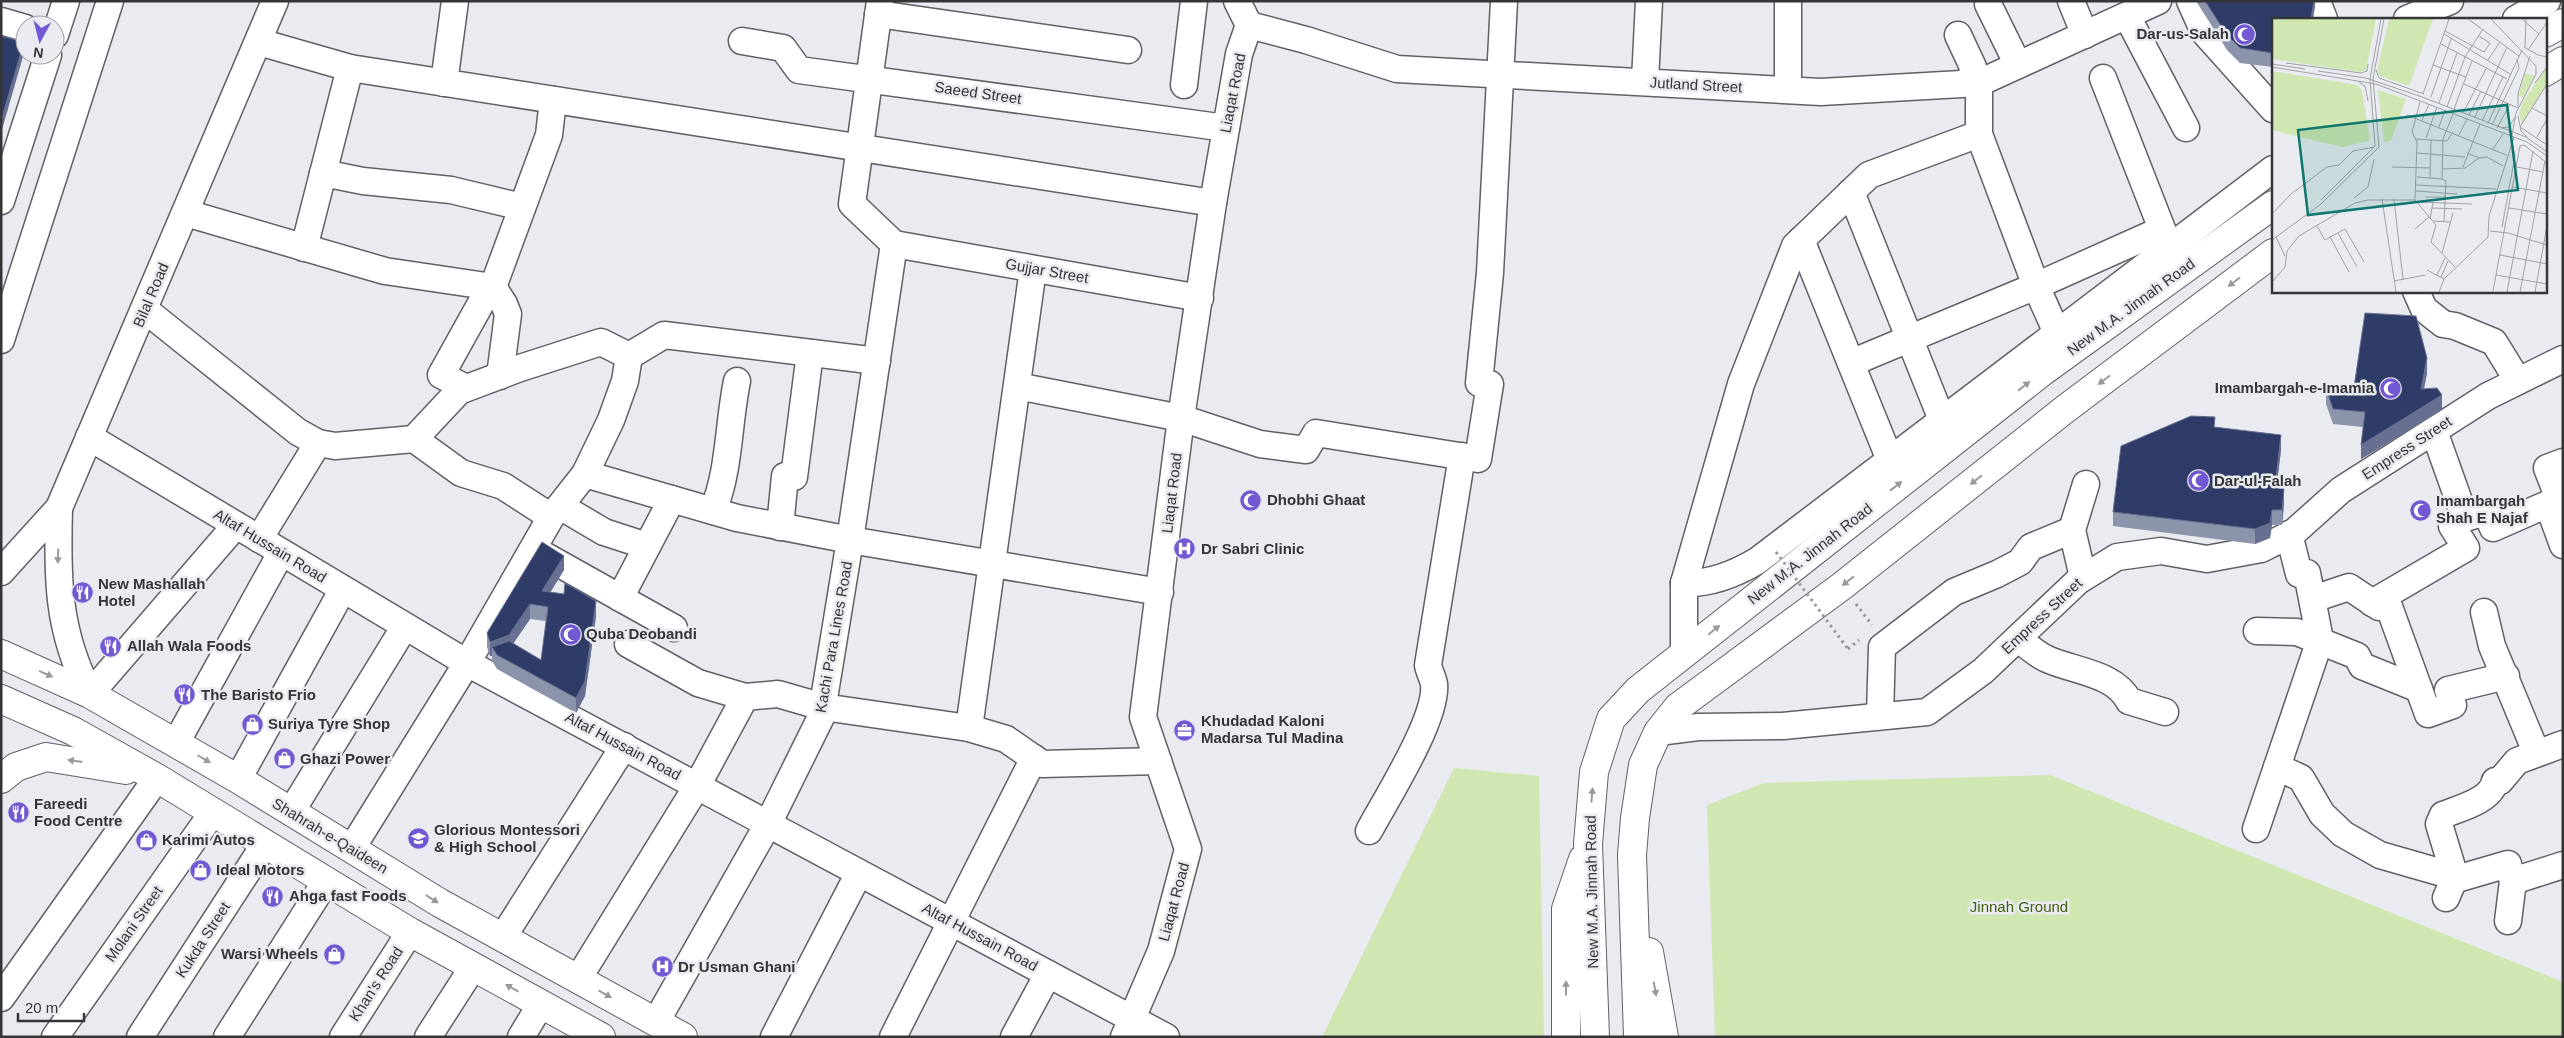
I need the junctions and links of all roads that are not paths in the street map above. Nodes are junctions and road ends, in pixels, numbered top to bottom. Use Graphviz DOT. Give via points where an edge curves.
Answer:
graph roads {
  1 [pos="66,1"];
  2 [pos="110,1"];
  3 [pos="275,1"];
  4 [pos="1194,1"];
  5 [pos="1237,1"];
  6 [pos="1504,1"];
  7 [pos="1649,1"];
  8 [pos="1788,1"];
  9 [pos="2071,1"];
  10 [pos="2190,1"];
  11 [pos="2317,1"];
  12 [pos="2399,1"];
  13 [pos="2450,1"];
  14 [pos="2547,1"];
  15 [pos="452,2"];
  16 [pos="2154,2"];
  17 [pos="1988,4"];
  18 [pos="879,8"];
  19 [pos="61,15"];
  20 [pos="2127,16"];
  21 [pos="2324,18"];
  22 [pos="2407,18"];
  23 [pos="2409,18"];
  24 [pos="2518,18"];
  25 [pos="1,21"];
  26 [pos="2563,23"];
  27 [pos="15,25"];
  28 [pos="1249,25"];
  29 [pos="2546,32"];
  30 [pos="2085,34"];
  31 [pos="1958,35"];
  32 [pos="742,41"];
  33 [pos="259,42"];
  34 [pos="1128,50"];
  35 [pos="2563,61"];
  36 [pos="45,65"];
  37 [pos="2018,65"];
  38 [pos="350,68"];
  39 [pos="2546,71"];
  40 [pos="1502,74"];
  41 [pos="870,78"];
  42 [pos="2103,78"];
  43 [pos="1645,81"];
  44 [pos="444,83"];
  45 [pos="1975,83"];
  46 [pos="1184,85"];
  47 [pos="1788,90"];
  48 [pos="553,100"];
  49 [pos="2272,108"];
  50 [pos="1226,128"];
  51 [pos="2186,128"];
  52 [pos="1979,134"];
  53 [pos="860,148"];
  54 [pos="2272,170"];
  55 [pos="323,173"];
  56 [pos="1851,192"];
  57 [pos="1,200"];
  58 [pos="1213,203"];
  59 [pos="2272,206"];
  60 [pos="522,207"];
  61 [pos="186,213"];
  62 [pos="2165,239"];
  63 [pos="1801,240"];
  64 [pos="894,244"];
  65 [pos="304,248"];
  66 [pos="2272,254"];
  67 [pos="1033,269"];
  68 [pos="2036,286"];
  69 [pos="491,287"];
  70 [pos="2416,292"];
  71 [pos="1200,298"];
  72 [pos="144,309"];
  73 [pos="2057,333"];
  74 [pos="1909,339"];
  75 [pos="1,340"];
  76 [pos="810,353"];
  77 [pos="629,356"];
  78 [pos="2563,359"];
  79 [pos="877,361"];
  80 [pos="1851,363"];
  81 [pos="500,376"];
  82 [pos="737,381"];
  83 [pos="2518,381"];
  84 [pos="1017,386"];
  85 [pos="466,388"];
  86 [pos="1181,418"];
  87 [pos="1942,420"];
  88 [pos="2434,431"];
  89 [pos="89,438"];
  90 [pos="414,439"];
  91 [pos="318,443"];
  92 [pos="1470,457"];
  93 [pos="1890,460"];
  94 [pos="2563,462"];
  95 [pos="585,474"];
  96 [pos="2086,484"];
  97 [pos="672,499"];
  98 [pos="2548,504"];
  99 [pos="59,508"];
  100 [pos="555,511"];
  101 [pos="713,511"];
  102 [pos="2466,518"];
  103 [pos="236,526"];
  104 [pos="780,527"];
  105 [pos="2072,530"];
  106 [pos="2290,534"];
  107 [pos="259,539"];
  108 [pos="850,540"];
  109 [pos="2563,545"];
  110 [pos="648,546"];
  111 [pos="532,549"];
  112 [pos="281,553"];
  113 [pos="992,563"];
  114 [pos="1,572"];
  115 [pos="2083,577"];
  116 [pos="1684,583"];
  117 [pos="343,589"];
  118 [pos="1160,592"];
  119 [pos="620,598"];
  120 [pos="2312,599"];
  121 [pos="2372,603"];
  122 [pos="2484,612"];
  123 [pos="405,626"];
  124 [pos="674,628"];
  125 [pos="2257,631"];
  126 [pos="2018,638"];
  127 [pos="2320,640"];
  128 [pos="628,644"];
  129 [pos="1,654"];
  130 [pos="1684,654"];
  131 [pos="467,663"];
  132 [pos="2506,676"];
  133 [pos="2419,689"];
  134 [pos="90,694"];
  135 [pos="745,697"];
  136 [pos="11,704"];
  137 [pos="823,707"];
  138 [pos="2165,712"];
  139 [pos="1880,716"];
  140 [pos="970,728"];
  141 [pos="1658,732"];
  142 [pos="176,743"];
  143 [pos="2563,744"];
  144 [pos="624,746"];
  145 [pos="2536,752"];
  146 [pos="1034,758"];
  147 [pos="1158,761"];
  148 [pos="2277,767"];
  149 [pos="157,778"];
  150 [pos="1,779"];
  151 [pos="238,779"];
  152 [pos="697,786"];
  153 [pos="213,812"];
  154 [pos="291,812"];
  155 [pos="768,824"];
  156 [pos="2256,829"];
  157 [pos="1369,831"];
  158 [pos="265,844"];
  159 [pos="1588,844"];
  160 [pos="352,848"];
  161 [pos="1632,855"];
  162 [pos="2563,865"];
  163 [pos="859,872"];
  164 [pos="326,880"];
  165 [pos="2514,881"];
  166 [pos="2450,888"];
  167 [pos="2508,921"];
  168 [pos="951,922"];
  169 [pos="410,932"];
  170 [pos="503,937"];
  171 [pos="473,967"];
  172 [pos="1048,974"];
  173 [pos="578,979"];
  174 [pos="1,998"];
  175 [pos="541,1004"];
  176 [pos="656,1022"];
  177 [pos="1128,1028"];
  178 [pos="55,1037"];
  179 [pos="140,1037"];
  180 [pos="227,1037"];
  181 [pos="343,1037"];
  182 [pos="428,1037"];
  183 [pos="522,1037"];
  184 [pos="601,1037"];
  185 [pos="683,1037"];
  186 [pos="774,1037"];
  187 [pos="893,1037"];
  188 [pos="1014,1037"];
  189 [pos="1166,1037"];
  190 [pos="1566,1037"];
  191 [pos="1595,1037"];
  192 [pos="1638,1037"];
  193 [pos="1664,1037"];
  1 -- 19 [label="street"];
  2 -- 75 [label="street"];
  3 -- 33 [label="street, Bilal Road"];
  4 -- 46 [label="street"];
  5 -- 28 [label="street"];
  6 -- 40 [label="street"];
  7 -- 43 [label="street"];
  8 -- 47 [label="street"];
  9 -- 30 [label="street"];
  10 -- 49 [label="street" via="2204,32"];
  11 -- 21 [label="street"];
  12 -- 22 [label="street"];
  13 -- 23 [label="street"];
  14 -- 24 [label="street"];
  15 -- 44 [label="street"];
  16 -- 20 [label="street, Jutland Street"];
  17 -- 37 [label="street"];
  18 -- 34 [label="street"];
  18 -- 41 [label="street"];
  20 -- 30 [label="street, Jutland Street"];
  20 -- 51 [label="street"];
  25 -- 27 [label="street"];
  26 -- 29 [label="main road"];
  28 -- 40 [label="street, Jutland Street" via="1397,69"];
  28 -- 50 [label="street, Liaqat Road" via="1238,54"];
  30 -- 37 [label="street, Jutland Street"];
  31 -- 45 [label="street" via="1973,66"];
  32 -- 41 [label="street, Saeed Street" via="783,48 799,70"];
  33 -- 38 [label="street"];
  33 -- 61 [label="street, Bilal Road"];
  35 -- 39 [label="main road"];
  36 -- 57 [label="street"];
  37 -- 45 [label="street, Jutland Street"];
  38 -- 44 [label="street"];
  38 -- 55 [label="street"];
  40 -- 43 [label="street, Jutland Street"];
  40 -- 92 [label="street" via="1490,273 1479,383 1490,384"];
  41 -- 50 [label="street, Saeed Street"];
  41 -- 53 [label="street"];
  42 -- 62 [label="street"];
  43 -- 47 [label="street, Jutland Street"];
  44 -- 48 [label="street"];
  45 -- 47 [label="street, Jutland Street" via="1821,92"];
  45 -- 52 [label="street"];
  48 -- 53 [label="street"];
  48 -- 60 [label="street" via="549,135"];
  50 -- 58 [label="street, Liaqat Road"];
  52 -- 56 [label="street" via="1869,175"];
  52 -- 68 [label="street"];
  53 -- 58 [label="street"];
  53 -- 64 [label="street" via="852,204"];
  54 -- 62 [label="street"];
  55 -- 60 [label="street" via="363,181 451,190"];
  55 -- 65 [label="street"];
  56 -- 63 [label="street"];
  56 -- 74 [label="street"];
  58 -- 71 [label="street, Liaqat Road"];
  130 -- 59 [label="main road, New M.A. Jinnah Road, one-way" via="2042,372"];
  60 -- 69 [label="street"];
  61 -- 65 [label="street"];
  61 -- 72 [label="street, Bilal Road"];
  62 -- 68 [label="street"];
  62 -- 73 [label="street"];
  63 -- 80 [label="street"];
  63 -- 116 [label="street" via="1795,246 1741,384"];
  64 -- 67 [label="street, Gujjar Street"];
  64 -- 79 [label="street, Kachi Para Lines Road"];
  65 -- 69 [label="street" via="385,271"];
  66 -- 141 [label="main road, one-way" via="2064,410 1842,586 1678,708"];
  67 -- 71 [label="street, Gujjar Street"];
  67 -- 84 [label="street"];
  68 -- 73 [label="street"];
  68 -- 74 [label="street"];
  69 -- 81 [label="street" via="508,314"];
  69 -- 85 [label="street" via="441,375"];
  70 -- 83 [label="street" via="2424,309 2443,324 2494,342"];
  71 -- 86 [label="street, Liaqat Road"];
  72 -- 89 [label="street, Bilal Road"];
  72 -- 91 [label="street" via="298,432"];
  73 -- 87 [label="street"];
  74 -- 80 [label="street"];
  74 -- 87 [label="street"];
  76 -- 77 [label="street" via="664,335"];
  76 -- 79 [label="street"];
  76 -- 104 [label="street" via="794,477 785,476"];
  77 -- 81 [label="street" via="601,342"];
  77 -- 95 [label="street" via="611,420"];
  78 -- 83 [label="street, Empress Street"];
  79 -- 108 [label="street, Kachi Para Lines Road"];
  80 -- 93 [label="street"];
  81 -- 85 [label="street"];
  82 -- 101 [label="street" via="730,412 722,491"];
  83 -- 88 [label="street, Empress Street"];
  84 -- 86 [label="street"];
  84 -- 113 [label="street"];
  85 -- 90 [label="street"];
  86 -- 92 [label="street" via="1260,444 1306,450 1316,433"];
  86 -- 118 [label="street, Liaqat Road"];
  87 -- 93 [label="street"];
  88 -- 102 [label="street"];
  88 -- 106 [label="street, Empress Street" via="2341,490"];
  89 -- 99 [label="street, Bilal Road"];
  89 -- 103 [label="street, Altaf Hussain Road"];
  90 -- 91 [label="street" via="336,446"];
  90 -- 100 [label="street" via="461,473 503,486"];
  91 -- 107 [label="street"];
  92 -- 157 [label="street" via="1428,666 1434,684 1432,703 1426,724"];
  93 -- 116 [label="street" via="1772,550 1734,574 1693,584"];
  94 -- 98 [label="street" via="2547,468 2559,499"];
  95 -- 97 [label="street"];
  95 -- 100 [label="street"];
  96 -- 105 [label="street"];
  97 -- 101 [label="street"];
  97 -- 110 [label="street"];
  98 -- 102 [label="street" via="2493,528 2486,512"];
  98 -- 109 [label="street"];
  99 -- 114 [label="street, Bilal Road"];
  99 -- 134 [label="street, one-way" via="57,570 62,616 76,667"];
  100 -- 110 [label="street"];
  100 -- 111 [label="street"];
  101 -- 104 [label="street"];
  102 -- 121 [label="street" via="2452,526 2466,548"];
  103 -- 107 [label="street, Altaf Hussain Road"];
  103 -- 134 [label="street"];
  104 -- 108 [label="street"];
  105 -- 115 [label="street"];
  105 -- 139 [label="street" via="2031,547 2020,562 1954,592 1882,647"];
  106 -- 115 [label="street, Empress Street" via="2261,549 2207,559 2161,551 2117,558"];
  106 -- 120 [label="street" via="2299,574 2307,573"];
  107 -- 112 [label="street, Altaf Hussain Road"];
  108 -- 113 [label="street"];
  108 -- 137 [label="street, Kachi Para Lines Road"];
  110 -- 119 [label="street"];
  111 -- 119 [label="street"];
  111 -- 131 [label="street"];
  112 -- 117 [label="street, Altaf Hussain Road"];
  112 -- 142 [label="street"];
  113 -- 118 [label="street"];
  113 -- 140 [label="street"];
  115 -- 126 [label="street, Empress Street"];
  116 -- 130 [label="street"];
  117 -- 123 [label="street, Altaf Hussain Road"];
  117 -- 151 [label="street"];
  118 -- 147 [label="street, Liaqat Road" via="1143,716"];
  119 -- 124 [label="street"];
  120 -- 121 [label="street" via="2349,587"];
  120 -- 127 [label="street"];
  121 -- 133 [label="street" via="2379,607 2388,604"];
  122 -- 132 [label="street" via="2492,646"];
  123 -- 131 [label="street, Altaf Hussain Road"];
  123 -- 154 [label="street"];
  125 -- 127 [label="street" via="2297,632"];
  126 -- 138 [label="street" via="2048,660 2108,681 2123,689 2129,700"];
  126 -- 139 [label="street, Empress Street" via="1983,671 1927,712"];
  127 -- 133 [label="street" via="2358,656 2362,666"];
  127 -- 148 [label="street"];
  128 -- 135 [label="street" via="698,683"];
  129 -- 134 [label="main road, Shahrah-e-Qaideen, one-way"];
  159 -- 130 [label="main road, New M.A. Jinnah Road, one-way" via="1594,772 1611,719 1638,690"];
  131 -- 144 [label="street, Altaf Hussain Road"];
  131 -- 160 [label="street"];
  132 -- 133 [label="street" via="2448,690 2453,705 2428,714"];
  132 -- 145 [label="street"];
  134 -- 142 [label="main road, Shahrah-e-Qaideen"];
  135 -- 137 [label="street" via="778,694"];
  135 -- 152 [label="street"];
  136 -- 149 [label="main road" via="73,730"];
  137 -- 140 [label="street"];
  137 -- 155 [label="street, Kachi Para Lines Road"];
  139 -- 141 [label="street, Empress Street" via="1783,726 1698,727"];
  140 -- 146 [label="street" via="1006,739"];
  141 -- 161 [label="main road" via="1644,765"];
  142 -- 151 [label="main road, Shahrah-e-Qaideen, one-way"];
  143 -- 145 [label="street"];
  144 -- 152 [label="street, Altaf Hussain Road"];
  144 -- 170 [label="street"];
  145 -- 166 [label="street" via="2517,761 2500,781 2495,781 2494,788 2478,800 2443,815 2440,824"];
  146 -- 147 [label="street" via="1042,764"];
  146 -- 168 [label="street"];
  147 -- 177 [label="street, Liaqat Road" via="1188,849 1161,951"];
  148 -- 156 [label="street"];
  148 -- 166 [label="street" via="2301,778 2322,814 2343,834"];
  149 -- 150 [label="main road, one-way" via="107,765 46,757 16,767"];
  149 -- 153 [label="main road"];
  149 -- 174 [label="street"];
  151 -- 154 [label="main road, Shahrah-e-Qaideen"];
  152 -- 155 [label="street, Altaf Hussain Road"];
  152 -- 173 [label="street"];
  153 -- 158 [label="main road"];
  153 -- 178 [label="street, Molani Street"];
  154 -- 160 [label="main road, Shahrah-e-Qaideen"];
  155 -- 163 [label="street, Altaf Hussain Road"];
  155 -- 176 [label="street, Kachi Para Lines Road"];
  158 -- 164 [label="main road"];
  158 -- 179 [label="street, Kukda Street"];
  190 -- 159 [label="main road, one-way" via="1566,909"];
  159 -- 191 [label="main road, New M.A. Jinnah Road"];
  160 -- 170 [label="main road, Shahrah-e-Qaideen, one-way" via="440,904"];
  161 -- 192 [label="main road"];
  161 -- 193 [label="main road, one-way"];
  162 -- 165 [label="street"];
  163 -- 168 [label="street, Altaf Hussain Road"];
  163 -- 186 [label="street"];
  164 -- 169 [label="main road"];
  164 -- 180 [label="street"];
  165 -- 166 [label="street" via="2508,864"];
  165 -- 167 [label="street"];
  168 -- 172 [label="street, Altaf Hussain Road"];
  168 -- 187 [label="street"];
  169 -- 171 [label="main road"];
  169 -- 181 [label="street, Khan's Road"];
  170 -- 173 [label="main road, Shahrah-e-Qaideen"];
  175 -- 171 [label="main road, one-way"];
  171 -- 182 [label="street"];
  172 -- 177 [label="street, Altaf Hussain Road"];
  172 -- 188 [label="street"];
  173 -- 176 [label="main road, Shahrah-e-Qaideen, one-way"];
  175 -- 183 [label="street"];
  175 -- 184 [label="main road"];
  176 -- 185 [label="main road, Shahrah-e-Qaideen"];
  177 -- 189 [label="street, Altaf Hussain Road"];
}
